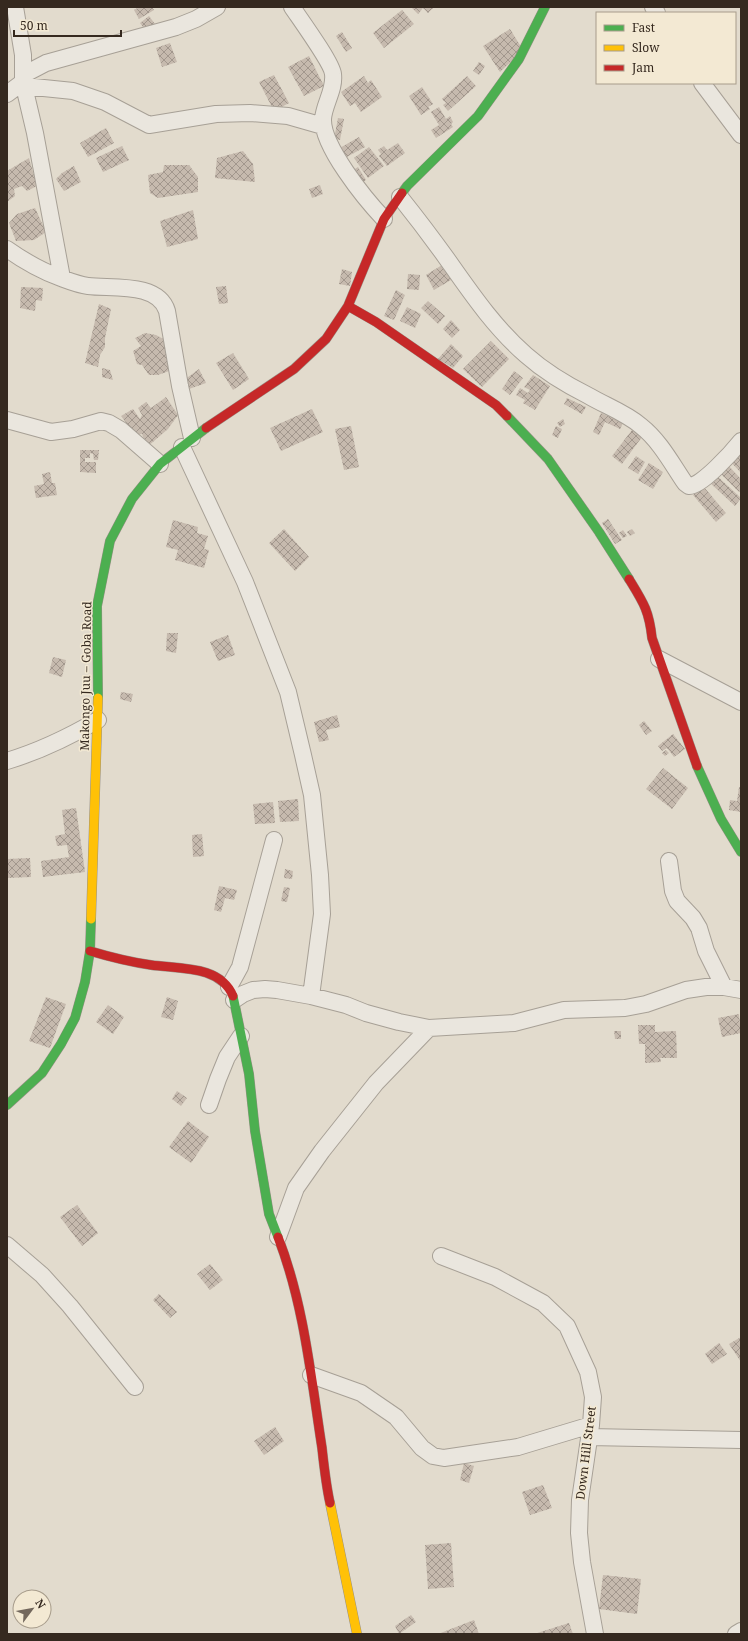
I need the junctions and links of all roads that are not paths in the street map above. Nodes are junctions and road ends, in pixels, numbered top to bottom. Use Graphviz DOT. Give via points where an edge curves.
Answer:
graph roads {
  1 [pos="15,7"];
  2 [pos="217,7"];
  3 [pos="292,7"];
  4 [pos="545,7"];
  5 [pos="24,81"];
  6 [pos="703,84"];
  7 [pos="7,94"];
  8 [pos="323,126"];
  9 [pos="741,136"];
  10 [pos="400,197"];
  11 [pos="384,219"];
  12 [pos="7,249"];
  13 [pos="62,278"];
  14 [pos="348,306"];
  15 [pos="8,421"];
  16 [pos="741,441"];
  17 [pos="187,443"];
  18 [pos="160,464"];
  19 [pos="660,659"];
  20 [pos="741,702"];
  21 [pos="98,720"];
  22 [pos="7,761"];
  23 [pos="274,840"];
  24 [pos="741,852"];
  25 [pos="669,861"];
  26 [pos="90,951"];
  27 [pos="724,987"];
  28 [pos="741,990"];
  29 [pos="232,994"];
  30 [pos="311,996"];
  31 [pos="429,1028"];
  32 [pos="241,1036"];
  33 [pos="7,1105"];
  34 [pos="209,1105"];
  35 [pos="278,1237"];
  36 [pos="7,1245"];
  37 [pos="440,1256"];
  38 [pos="311,1375"];
  39 [pos="135,1387"];
  40 [pos="590,1431"];
  41 [pos="741,1440"];
  42 [pos="741,1631"];
  43 [pos="357,1634"];
  44 [pos="595,1634"];
  45 [pos="736,1634"];
  1 -- 5 [label="street" via="23,55"];
  2 -- 5 [label="street" via="176,27 46,63"];
  3 -- 8 [label="street" via="333,74"];
  4 -- 10 [label="street, Makongo Juu – Goba Road" via="519,59 478,116 407,186"];
  5 -- 7 [label="street"];
  5 -- 8 [label="street" via="73,91 105,102 149,125 216,114 250,113 288,116"];
  5 -- 13 [label="street"];
  6 -- 9 [label="street"];
  8 -- 11 [label="street" via="336,156 370,205"];
  10 -- 11 [label="street, Makongo Juu – Goba Road"];
  10 -- 16 [label="street" via="432,237 477,303 503,333 526,355 553,375 621,412 641,426 659,444 685,483 696,485 724,461"];
  11 -- 14 [label="street, Makongo Juu – Goba Road"];
  12 -- 13 [label="street" via="30,265"];
  13 -- 17 [label="street" via="87,286 122,287 151,293 164,303"];
  14 -- 17 [label="street, Makongo Juu – Goba Road" via="326,339 294,369 215,421"];
  14 -- 19 [label="street" via="376,322 496,405 548,459 599,532 645,605 652,638"];
  15 -- 18 [label="street" via="51,432 101,421 121,430"];
  17 -- 18 [label="street, Makongo Juu – Goba Road"];
  17 -- 30 [label="street" via="288,692 305,762 312,795 322,914"];
  18 -- 21 [label="street, Makongo Juu – Goba Road" via="132,499 110,541 97,606"];
  19 -- 20 [label="street"];
  19 -- 24 [label="street" via="691,751 724,826"];
  21 -- 22 [label="street" via="41,750"];
  21 -- 26 [label="street, Makongo Juu – Goba Road"];
  23 -- 29 [label="street"];
  25 -- 27 [label="street" via="677,901 699,928 706,951"];
  26 -- 29 [label="street" via="122,960 200,970 218,978"];
  26 -- 33 [label="street, Makongo Juu – Goba Road" via="75,1018 61,1044 42,1072"];
  27 -- 28 [label="street"];
  27 -- 31 [label="street" via="686,990 646,1004 625,1008 564,1010 514,1023"];
  29 -- 30 [label="street" via="265,988"];
  29 -- 32 [label="street"];
  30 -- 31 [label="street" via="399,1022"];
  31 -- 35 [label="street" via="376,1083 322,1151 296,1188"];
  32 -- 34 [label="street" via="227,1057"];
  32 -- 35 [label="street" via="269,1214"];
  35 -- 38 [label="street" via="288,1263 298,1303"];
  36 -- 39 [label="street" via="47,1280"];
  37 -- 40 [label="street, Down Hill Street" via="495,1277 543,1303 567,1326 588,1372 593,1397"];
  38 -- 40 [label="street" via="372,1400 396,1417 422,1448 433,1456 444,1458 518,1447"];
  38 -- 43 [label="street" via="329,1500"];
  40 -- 41 [label="street"];
  40 -- 44 [label="street, Down Hill Street" via="580,1500 579,1533"];
  42 -- 45 [label="street"];
}
